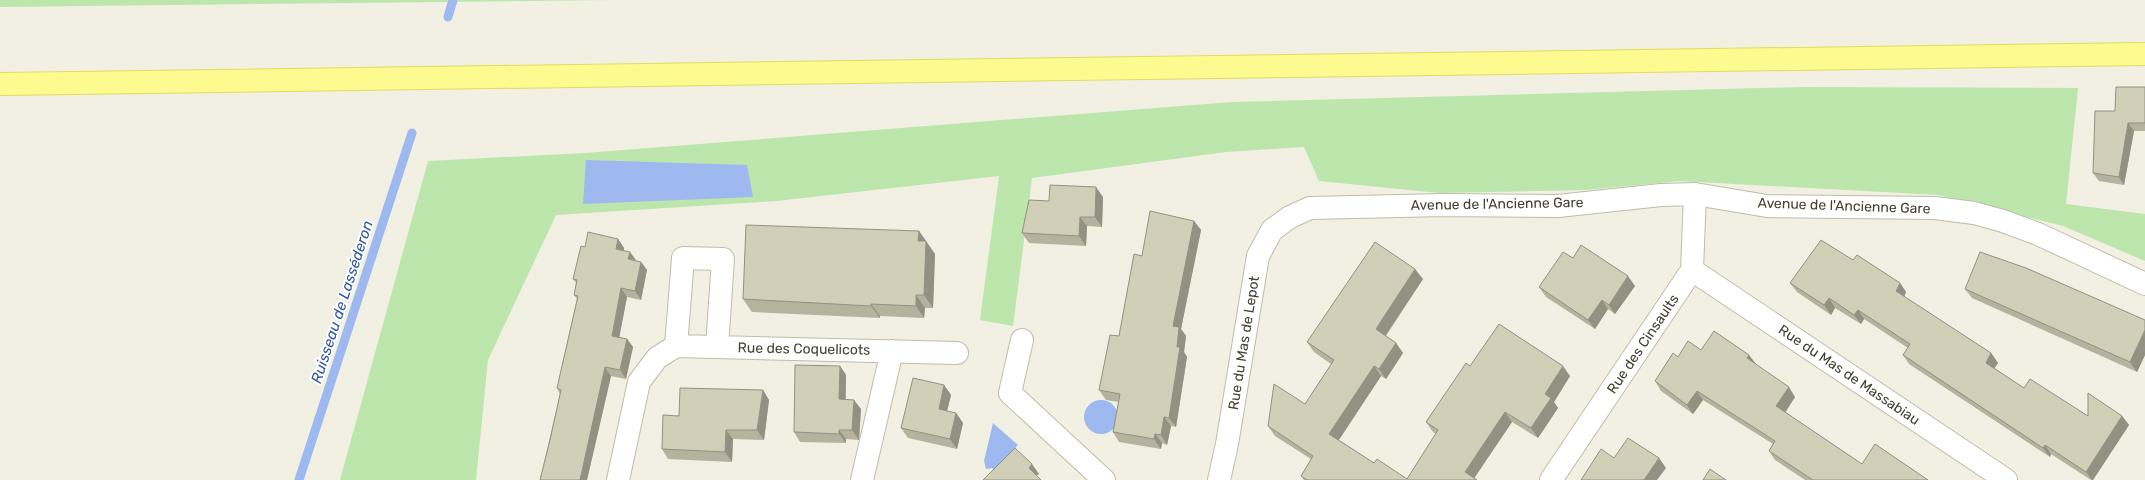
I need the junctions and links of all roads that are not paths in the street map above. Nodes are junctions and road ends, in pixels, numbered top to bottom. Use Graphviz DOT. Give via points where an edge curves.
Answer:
graph roads {
  1 [pos="2145,54"];
  2 [pos="0,84"];
  3 [pos="1695,194"];
  4 [pos="1290,217"];
  5 [pos="1692,270"];
  6 [pos="2145,284"];
  7 [pos="1022,340"];
  8 [pos="676,346"];
  9 [pos="717,347"];
  10 [pos="892,351"];
  11 [pos="957,353"];
  12 [pos="618,480"];
  13 [pos="862,480"];
  14 [pos="1104,480"];
  15 [pos="1219,480"];
  16 [pos="1551,480"];
  17 [pos="2006,480"];
  1 -- 2 [label="main road"];
  3 -- 4 [label="street, Avenue de l'Ancienne Gare" via="1558,206 1310,208"];
  3 -- 5 [label="street"];
  3 -- 6 [label="street, Avenue de l'Ancienne Gare" via="1768,206 1903,207 1974,213 2038,234"];
  4 -- 15 [label="street, Rue du Mas de Lepot" via="1272,230 1258,256"];
  5 -- 16 [label="street, Rue des Cinsaults"];
  5 -- 17 [label="street, Rue du Mas de Massabiau"];
  7 -- 14 [label="street" via="1010,393"];
  8 -- 9 [label="street, Rue des Coquelicots"];
  8 -- 9 [label="street, Rue des Coquelicots" via="683,258 690,258 723,259"];
  8 -- 12 [label="street" via="657,358 639,382"];
  9 -- 10 [label="street, Rue des Coquelicots"];
  10 -- 11 [label="street, Rue des Coquelicots"];
  10 -- 13 [label="street, Rue des Coquelicots"];
}
